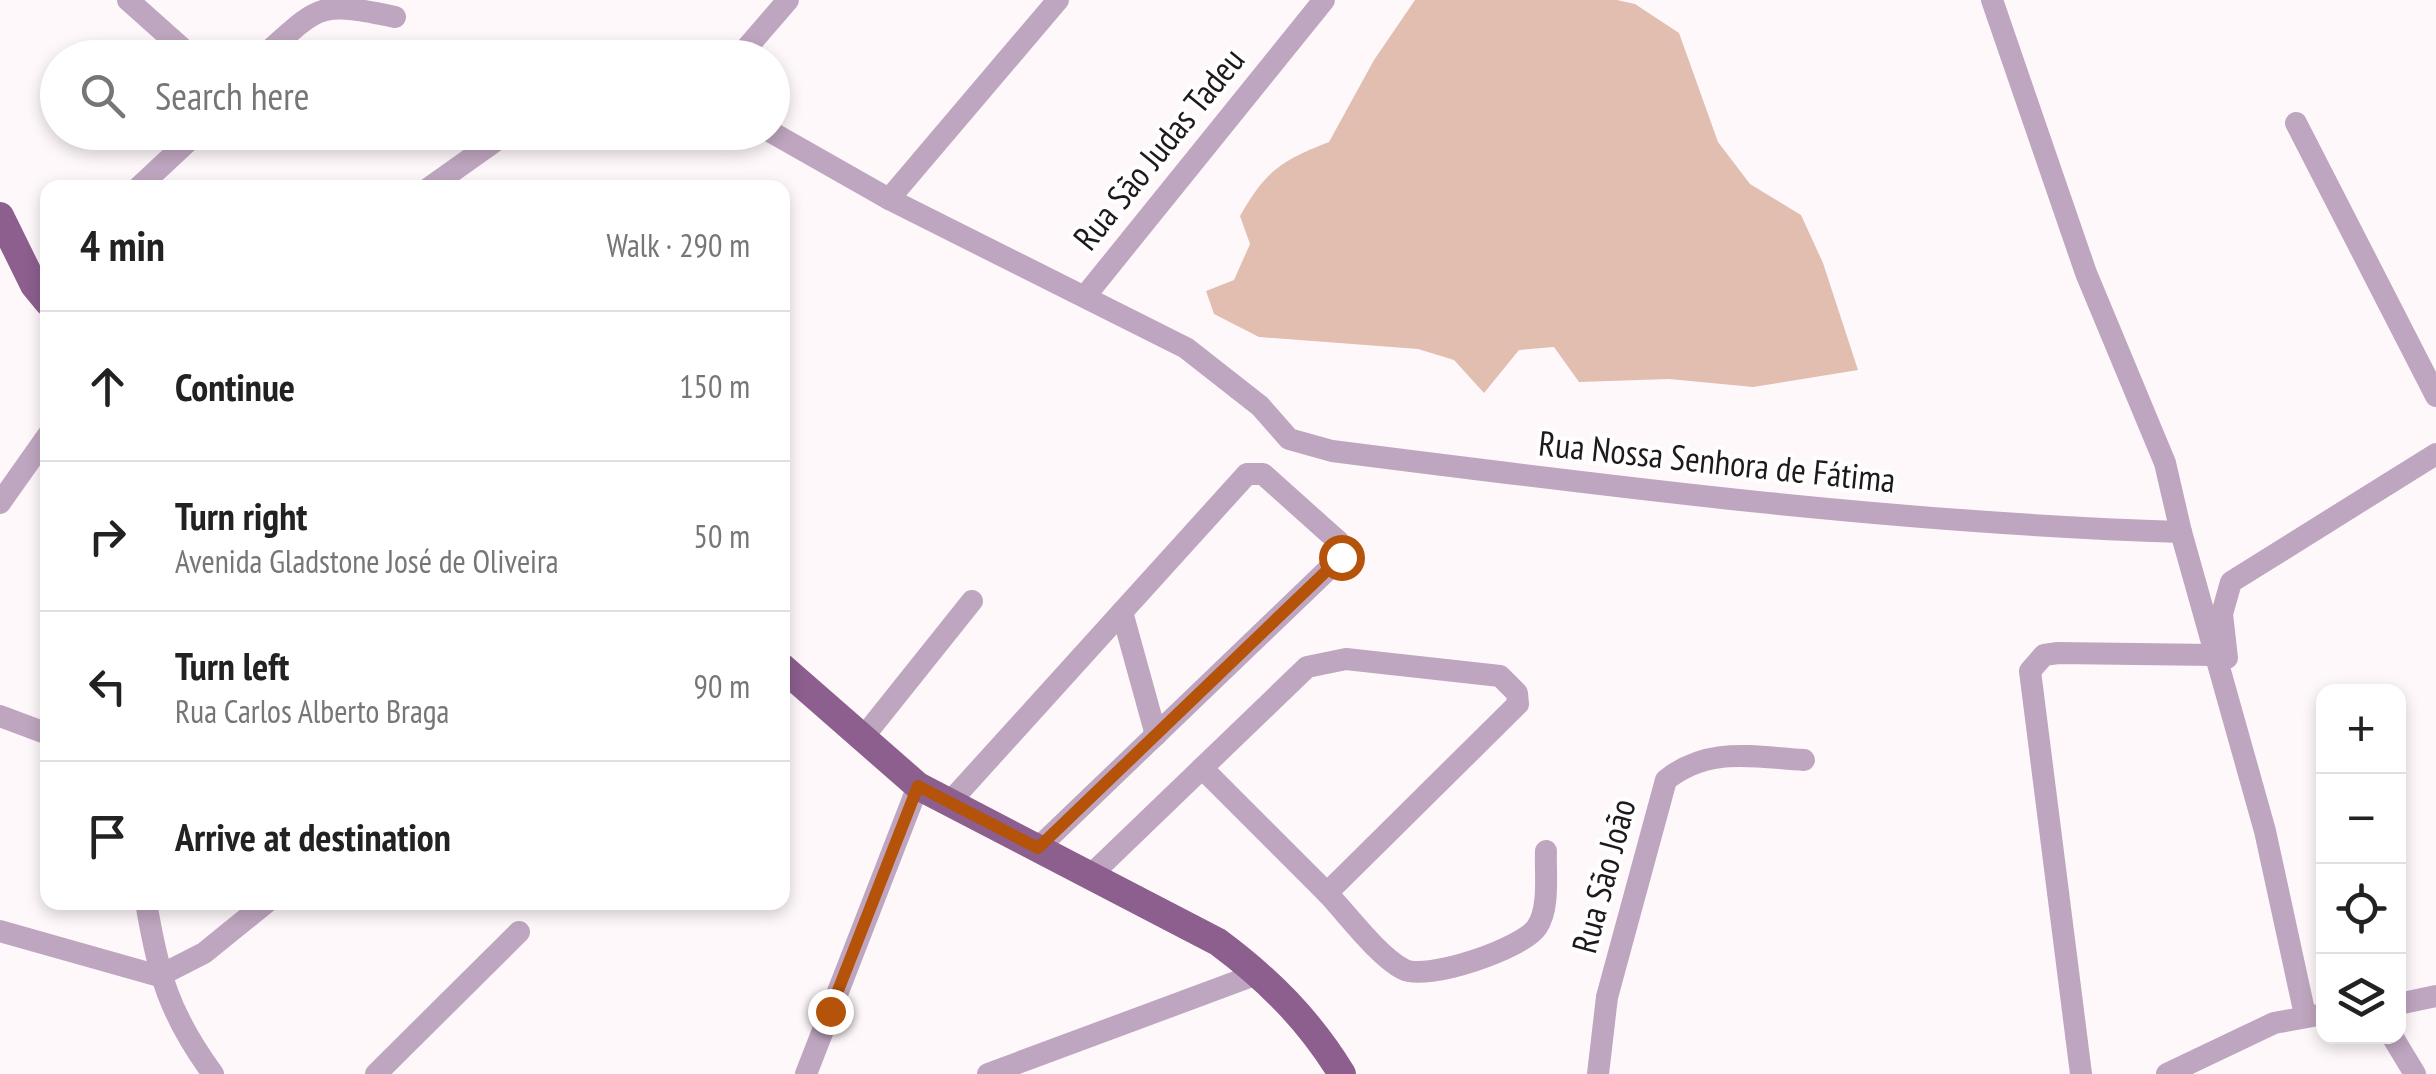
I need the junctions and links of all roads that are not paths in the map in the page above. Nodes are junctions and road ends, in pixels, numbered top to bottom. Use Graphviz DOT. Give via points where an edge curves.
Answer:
graph roads {
  1 [pos="128,0"];
  2 [pos="788,0"];
  3 [pos="1058,0"];
  4 [pos="1324,0"];
  5 [pos="1992,0"];
  6 [pos="395,17"];
  7 [pos="173,40"];
  8 [pos="283,40"];
  9 [pos="754,40"];
  10 [pos="2296,124"];
  11 [pos="790,143"];
  12 [pos="179,150"];
  13 [pos="483,150"];
  14 [pos="147,180"];
  15 [pos="440,180"];
  16 [pos="889,199"];
  17 [pos="0,216"];
  18 [pos="40,281"];
  19 [pos="1086,295"];
  20 [pos="2436,396"];
  21 [pos="40,446"];
  22 [pos="2436,454"];
  23 [pos="0,503"];
  24 [pos="2181,532"];
  25 [pos="972,601"];
  26 [pos="1122,612"];
  27 [pos="2214,656"];
  28 [pos="790,674"];
  29 [pos="2231,701"];
  30 [pos="2,723"];
  31 [pos="40,732"];
  32 [pos="1156,736"];
  33 [pos="861,740"];
  34 [pos="1804,760"];
  35 [pos="1202,768"];
  36 [pos="918,786"];
  37 [pos="950,803"];
  38 [pos="1038,848"];
  39 [pos="1546,851"];
  40 [pos="1091,875"];
  41 [pos="1327,892"];
  42 [pos="147,910"];
  43 [pos="256,910"];
  44 [pos="0,932"];
  45 [pos="519,932"];
  46 [pos="1260,973"];
  47 [pos="159,976"];
  48 [pos="2436,996"];
  49 [pos="2406,1002"];
  50 [pos="2314,1014"];
  51 [pos="2397,1044"];
  52 [pos="213,1074"];
  53 [pos="376,1074"];
  54 [pos="806,1074"];
  55 [pos="988,1074"];
  56 [pos="1342,1074"];
  57 [pos="1598,1074"];
  58 [pos="2081,1074"];
  59 [pos="2167,1074"];
  60 [pos="2415,1074"];
  1 -- 7 [label="street"];
  2 -- 9 [label="street"];
  3 -- 16 [label="street"];
  4 -- 19 [label="street, Rua São Judas Tadeu"];
  5 -- 24 [label="street" via="2086,273 2166,463"];
  6 -- 8 [label="street" via="323,7"];
  10 -- 20 [label="street"];
  11 -- 16 [label="street, Rua Nossa Senhora de Fátima"];
  12 -- 14 [label="street"];
  13 -- 15 [label="street"];
  16 -- 19 [label="street, Rua Nossa Senhora de Fátima"];
  17 -- 18 [label="main road"];
  19 -- 24 [label="street, Rua Nossa Senhora de Fátima" via="1186,348 1260,406 1289,439 1332,452 1892,516"];
  21 -- 23 [label="street"];
  22 -- 29 [label="street" via="2231,582 2222,614"];
  24 -- 27 [label="street"];
  25 -- 33 [label="street"];
  26 -- 32 [label="street"];
  26 -- 32 [label="street" via="1247,474 1263,474 1341,546 1341,557"];
  26 -- 37 [label="street"];
  27 -- 29 [label="street"];
  27 -- 58 [label="street" via="2058,653 2044,655 2030,670"];
  28 -- 33 [label="main road"];
  29 -- 50 [label="street"];
  30 -- 31 [label="street"];
  32 -- 38 [label="street"];
  33 -- 36 [label="main road"];
  34 -- 57 [label="street, Rua São João" via="1714,754 1666,780 1608,997"];
  35 -- 40 [label="street"];
  35 -- 41 [label="street"];
  35 -- 41 [label="street" via="1306,667 1325,660 1500,676 1512,683 1518,704"];
  36 -- 37 [label="main road"];
  36 -- 54 [label="street"];
  37 -- 38 [label="main road"];
  38 -- 40 [label="main road"];
  39 -- 41 [label="street" via="1543,916 1536,930 1461,965 1426,973 1400,968"];
  40 -- 46 [label="main road" via="1180,920"];
  42 -- 47 [label="street"];
  43 -- 47 [label="street" via="204,953"];
  44 -- 47 [label="street"];
  45 -- 53 [label="street"];
  46 -- 55 [label="street"];
  46 -- 56 [label="main road" via="1321,1038"];
  47 -- 52 [label="street" via="174,1014"];
  48 -- 49 [label="street"];
  50 -- 59 [label="street" via="2244,1036"];
  51 -- 60 [label="street"];
}
